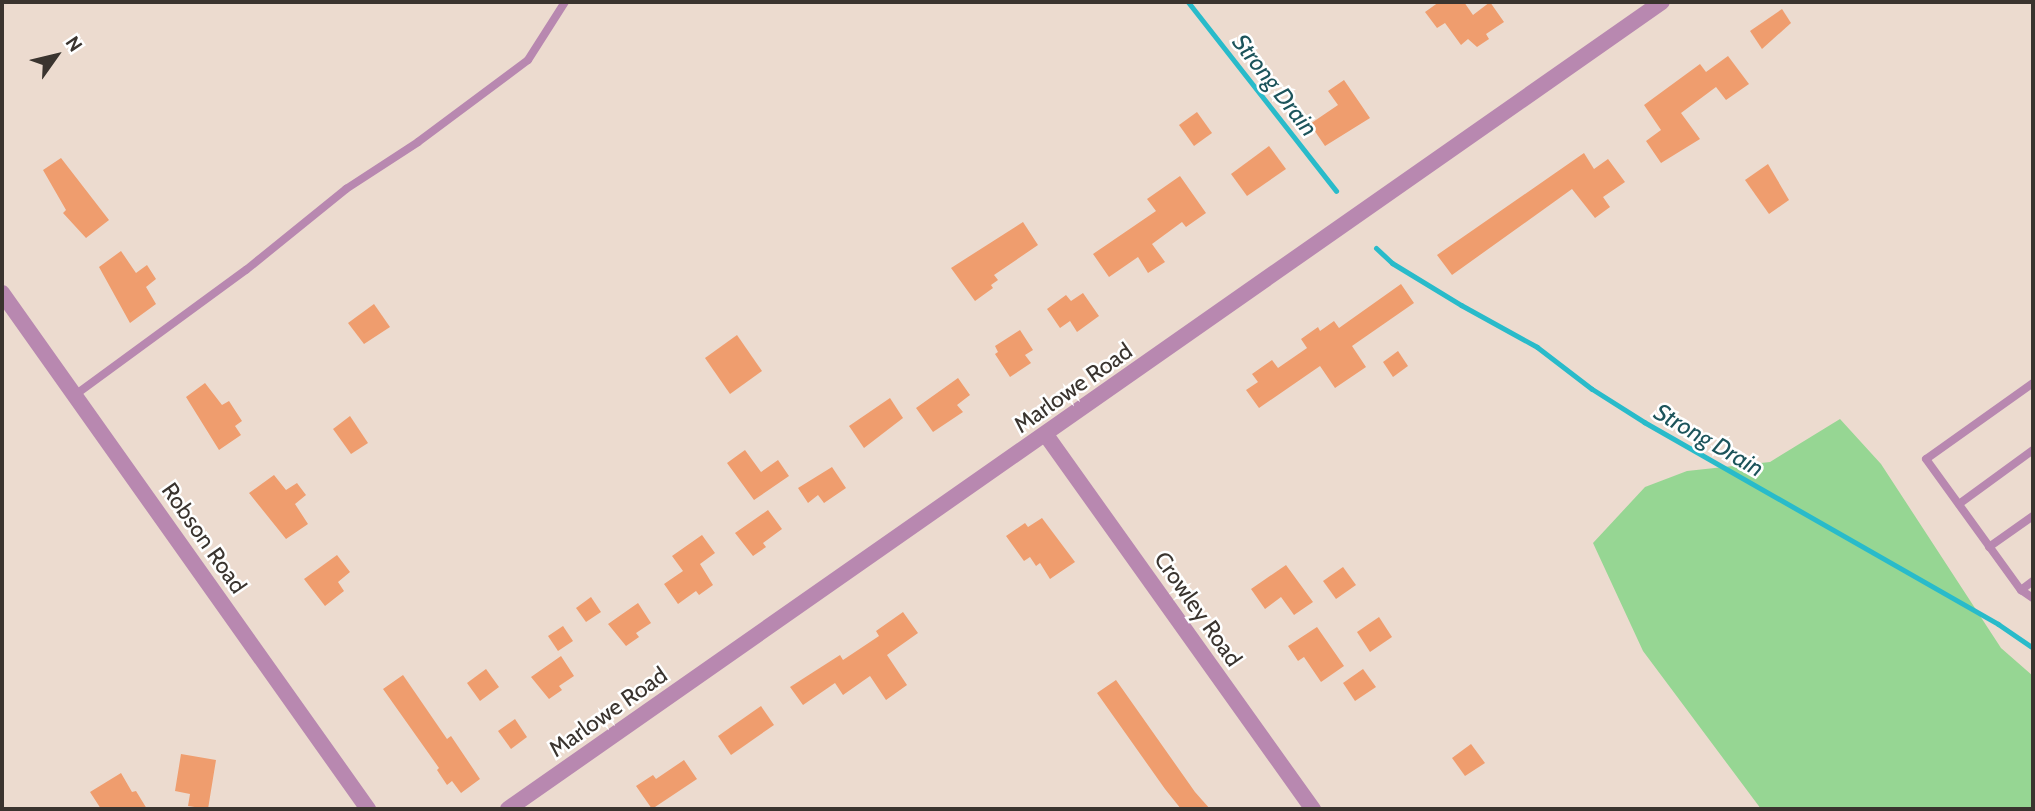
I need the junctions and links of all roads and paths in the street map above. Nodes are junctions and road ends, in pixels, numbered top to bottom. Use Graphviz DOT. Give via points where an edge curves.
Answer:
graph roads {
  1 [pos="565,2"];
  2 [pos="1662,2"];
  3 [pos="2,293"];
  4 [pos="2033,383"];
  5 [pos="75,395"];
  6 [pos="1046,435"];
  7 [pos="2033,450"];
  8 [pos="1959,504"];
  9 [pos="2033,516"];
  10 [pos="1989,547"];
  11 [pos="2033,581"];
  12 [pos="2021,590"];
  13 [pos="2033,598"];
  14 [pos="368,809"];
  15 [pos="508,809"];
  16 [pos="1313,809"];
  1 -- 5 [label="lane" via="528,60 346,189 246,270"];
  2 -- 6 [label="street, Marlowe Road"];
  3 -- 5 [label="street, Robson Road"];
  4 -- 8 [label="lane" via="1926,459"];
  5 -- 14 [label="street, Robson Road"];
  6 -- 15 [label="street, Marlowe Road"];
  6 -- 16 [label="street, Crowley Road"];
  7 -- 8 [label="lane"];
  8 -- 10 [label="lane"];
  9 -- 10 [label="lane"];
  10 -- 12 [label="lane"];
  11 -- 12 [label="lane"];
  12 -- 13 [label="lane"];
}
